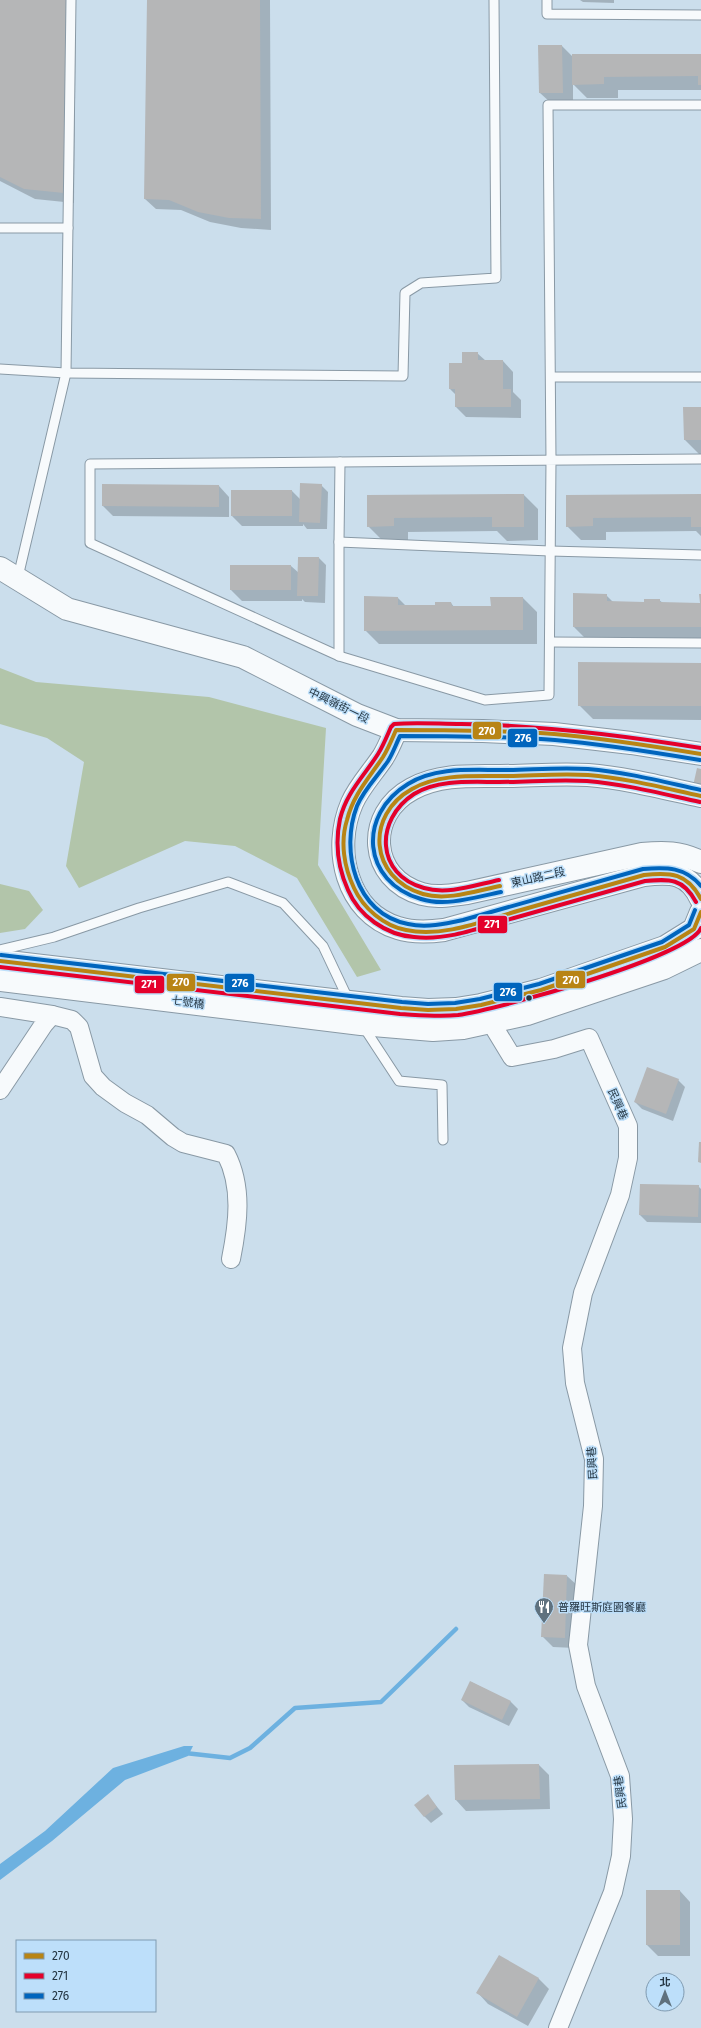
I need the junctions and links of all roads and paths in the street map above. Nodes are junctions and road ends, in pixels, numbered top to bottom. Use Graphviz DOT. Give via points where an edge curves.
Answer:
graph roads {
  1 [pos="71,0"];
  2 [pos="494,0"];
  3 [pos="547,0"];
  4 [pos="701,15"];
  5 [pos="701,105"];
  6 [pos="0,228"];
  7 [pos="68,228"];
  8 [pos="0,369"];
  9 [pos="66,373"];
  10 [pos="551,377"];
  11 [pos="701,377"];
  12 [pos="701,459"];
  13 [pos="551,460"];
  14 [pos="340,462"];
  15 [pos="339,542"];
  16 [pos="550,551"];
  17 [pos="701,555"];
  18 [pos="9,572"];
  19 [pos="550,642"];
  20 [pos="701,643"];
  21 [pos="339,656"];
  22 [pos="396,730"];
  23 [pos="701,754"];
  24 [pos="701,796"];
  25 [pos="701,862"];
  26 [pos="701,899"];
  27 [pos="701,912"];
  28 [pos="701,950"];
  29 [pos="6,967"];
  30 [pos="349,1002"];
  31 [pos="0,1007"];
  32 [pos="313,1007"];
  33 [pos="486,1014"];
  34 [pos="52,1016"];
  35 [pos="361,1024"];
  36 [pos="0,1090"];
  37 [pos="443,1140"];
  38 [pos="231,1259"];
  39 [pos="558,2028"];
  1 -- 7 [label="lane"];
  2 -- 9 [label="lane" via="496,278 421,282 405,293 403,376"];
  3 -- 4 [label="lane" via="548,14"];
  5 -- 10 [label="lane" via="548,105"];
  6 -- 7 [label="lane"];
  7 -- 9 [label="lane"];
  8 -- 9 [label="lane"];
  9 -- 18 [label="lane"];
  10 -- 11 [label="lane"];
  10 -- 13 [label="lane"];
  12 -- 13 [label="lane"];
  13 -- 14 [label="lane"];
  13 -- 16 [label="lane"];
  14 -- 15 [label="lane"];
  14 -- 21 [label="lane" via="90,464 90,543"];
  15 -- 16 [label="lane"];
  15 -- 21 [label="lane"];
  16 -- 17 [label="lane"];
  16 -- 19 [label="lane"];
  18 -- 22 [label="main road, 中興嶺街一段" via="67,609 243,657 357,715"];
  19 -- 20 [label="lane"];
  19 -- 21 [label="lane" via="549,695 485,700"];
  22 -- 23 [label="main road, 中興嶺街一段" via="554,734"];
  22 -- 26 [label="main road" via="383,756 352,802 345,826 342,854 348,878 360,900 377,918 398,928 422,932 444,930 644,875 663,873 682,876 696,888"];
  24 -- 25 [label="main road, 東山路二段" via="587,775 453,777 428,782 397,798 387,810 380,826 378,844 387,868 405,887 422,894 443,897 642,854 684,854"];
  27 -- 33 [label="main road" via="694,929 665,947 541,990"];
  28 -- 33 [label="main road" via="664,968 547,1008"];
  29 -- 30 [label="lane" via="54,937 139,908 228,882 283,903 323,946"];
  29 -- 32 [label="main road, 七號橋"];
  30 -- 32 [label="main road"];
  30 -- 33 [label="main road"];
  30 -- 35 [label="lane"];
  31 -- 34 [label="street"];
  32 -- 35 [label="main road"];
  33 -- 35 [label="main road" via="463,1028 433,1030"];
  33 -- 39 [label="street, 民興巷" via="512,1057 542,1052 589,1038 628,1126 628,1158 620,1195 583,1293 572,1348 575,1383 594,1459 593,1506 578,1645 586,1686 620,1776 623,1819 621,1856 613,1892"];
  34 -- 36 [label="street"];
  34 -- 38 [label="street" via="72,1020 79,1027 93,1076 103,1087 147,1115 183,1143 226,1154 234,1174 238,1217"];
  35 -- 37 [label="lane" via="399,1081 442,1085"];
}
